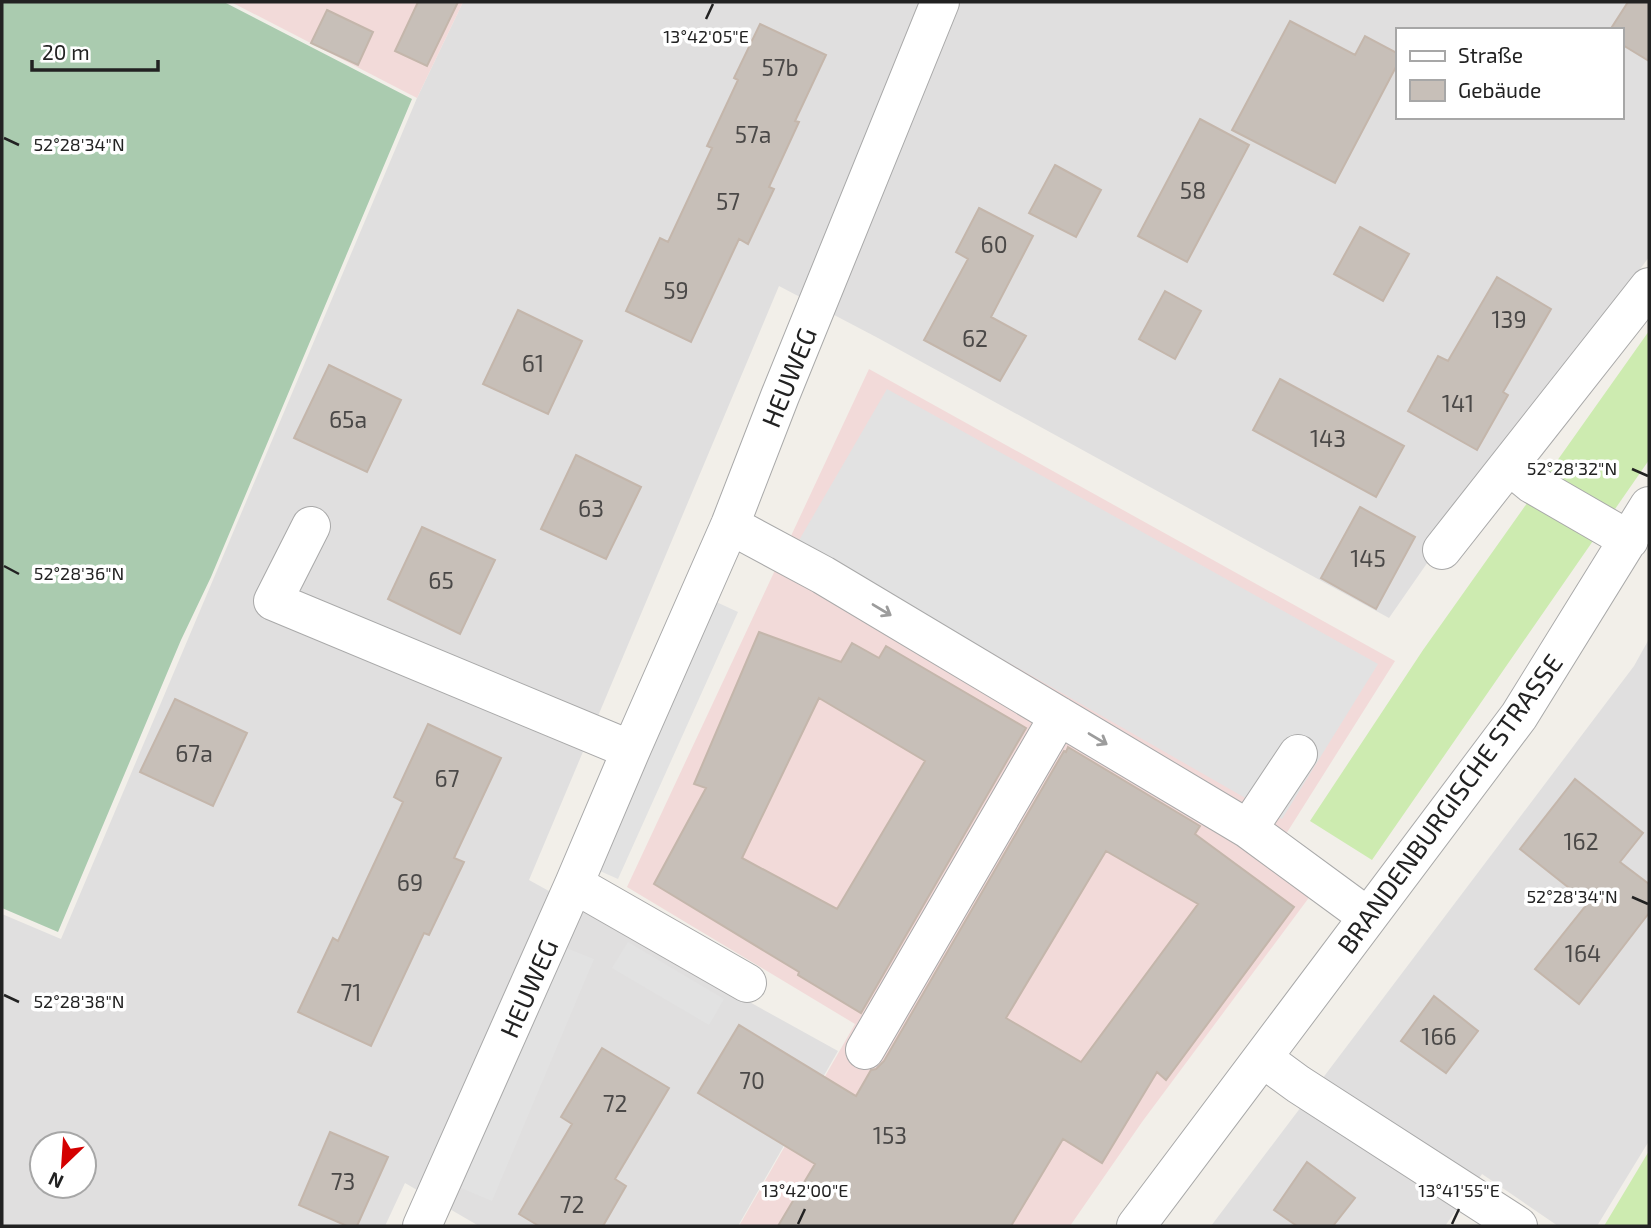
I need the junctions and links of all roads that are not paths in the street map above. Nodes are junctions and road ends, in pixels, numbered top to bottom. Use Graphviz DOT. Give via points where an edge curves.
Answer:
graph roads {
  1 [pos="940,2"];
  2 [pos="1649,287"];
  3 [pos="1510,466"];
  4 [pos="1649,506"];
  5 [pos="730,525"];
  6 [pos="311,526"];
  7 [pos="1629,540"];
  8 [pos="1442,550"];
  9 [pos="1059,716"];
  10 [pos="631,750"];
  11 [pos="1298,754"];
  12 [pos="1248,829"];
  13 [pos="574,884"];
  14 [pos="1368,917"];
  15 [pos="747,983"];
  16 [pos="865,1050"];
  17 [pos="1264,1059"];
  18 [pos="422,1226"];
  19 [pos="1136,1226"];
  20 [pos="1518,1226"];
  1 -- 5 [label="street, HEUWEG"];
  2 -- 3 [label="street"];
  3 -- 7 [label="street" via="1532,484"];
  3 -- 8 [label="street"];
  4 -- 7 [label="street, BRANDENBURGISCHE STRASSE"];
  5 -- 9 [label="street, one-way"];
  5 -- 10 [label="street, HEUWEG"];
  6 -- 10 [label="street" via="273,601"];
  7 -- 14 [label="street, BRANDENBURGISCHE STRASSE" via="1519,716"];
  9 -- 12 [label="street, one-way"];
  9 -- 16 [label="street"];
  10 -- 13 [label="street, HEUWEG"];
  11 -- 12 [label="street"];
  12 -- 14 [label="street"];
  13 -- 15 [label="street"];
  13 -- 18 [label="street, HEUWEG"];
  14 -- 17 [label="street, BRANDENBURGISCHE STRASSE"];
  17 -- 19 [label="street, BRANDENBURGISCHE STRASSE"];
  17 -- 20 [label="street"];
}
